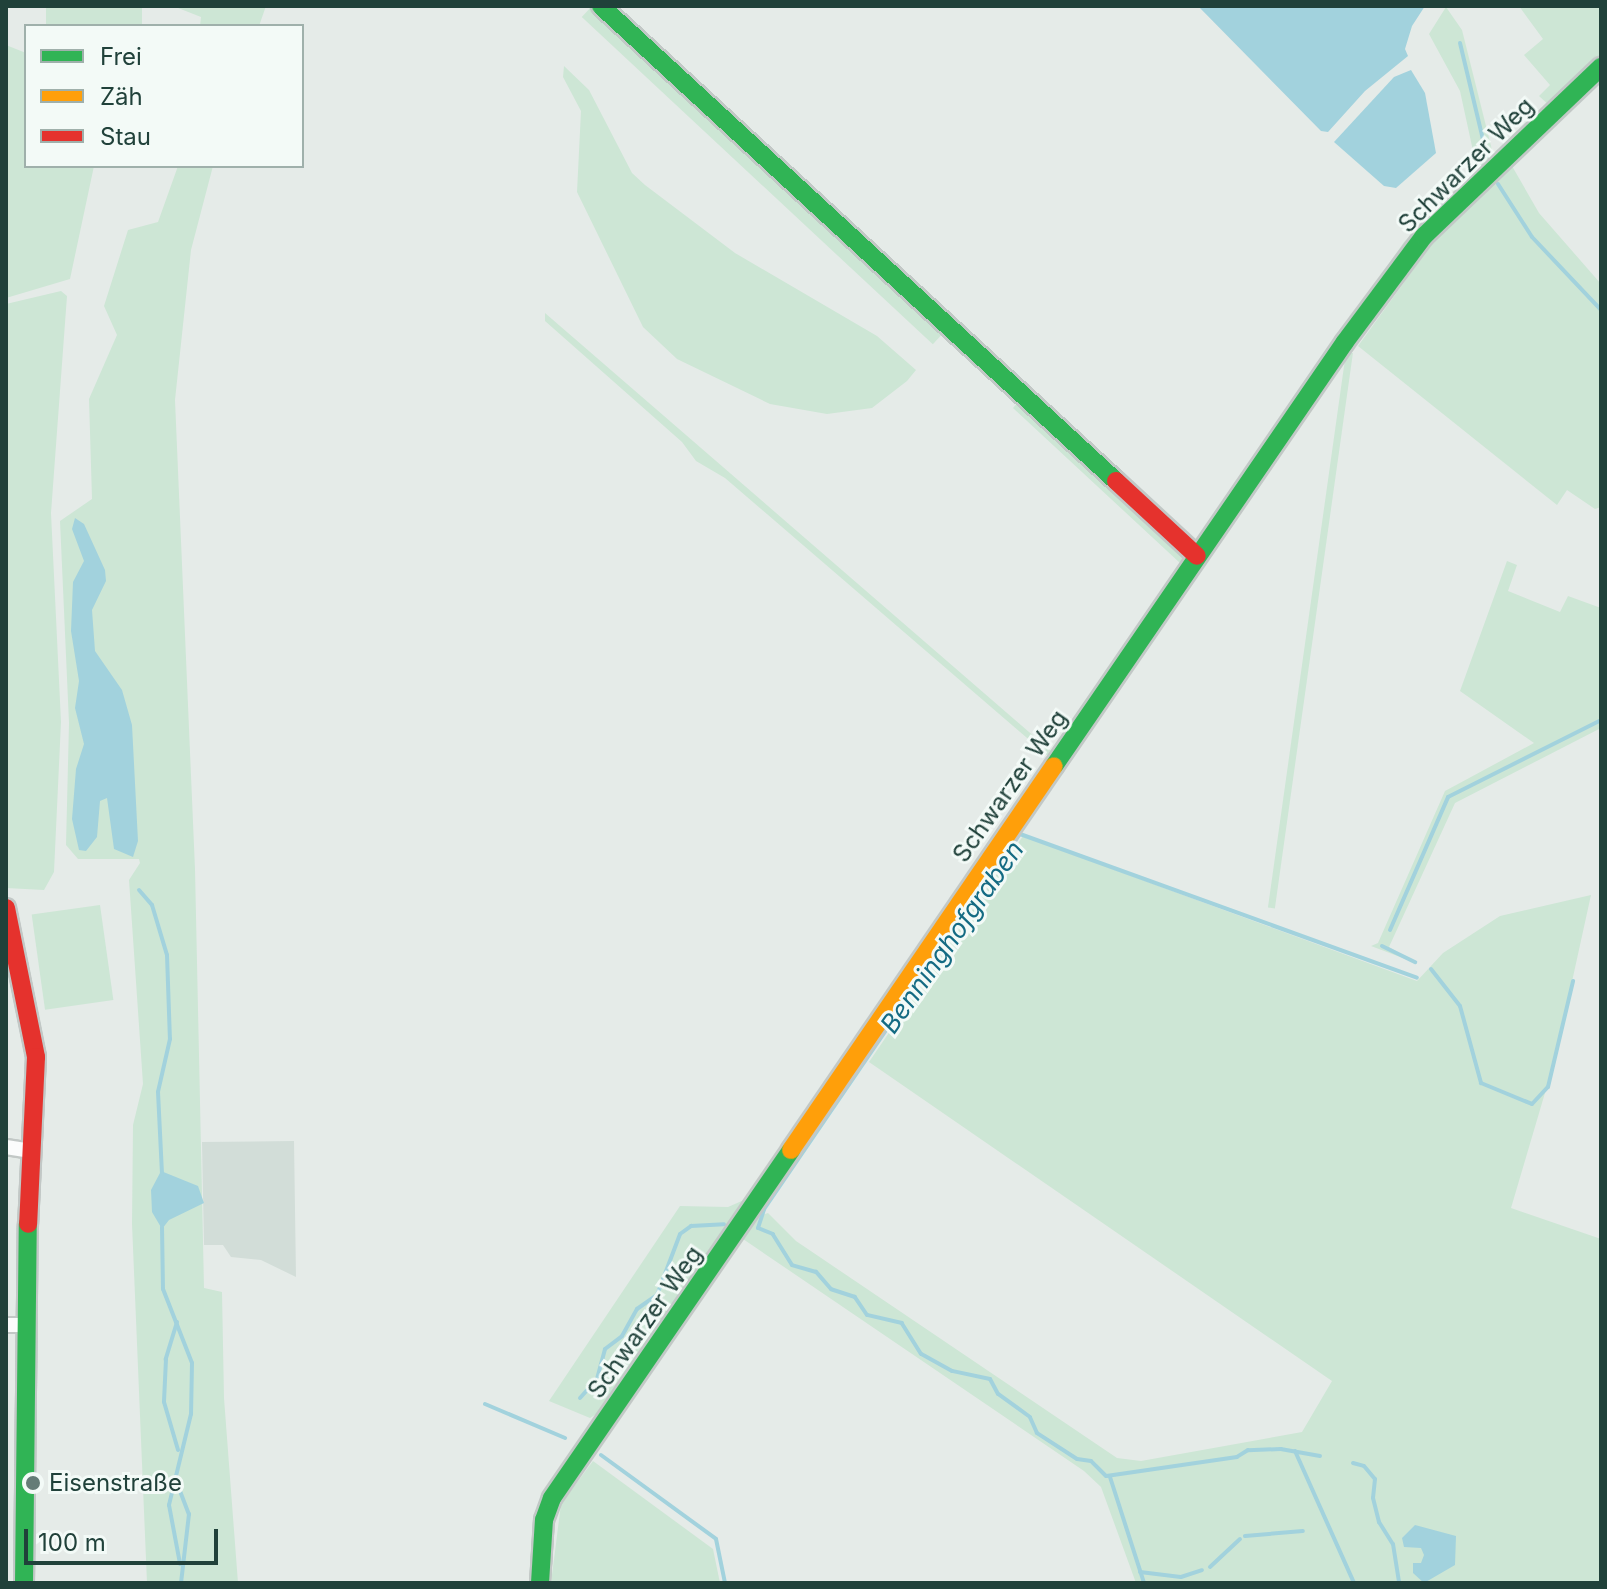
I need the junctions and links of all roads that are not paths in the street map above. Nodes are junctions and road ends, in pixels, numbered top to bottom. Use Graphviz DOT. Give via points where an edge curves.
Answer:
graph roads {
  1 [pos="601,6"];
  2 [pos="1601,67"];
  3 [pos="1197,556"];
  4 [pos="6,908"];
  5 [pos="6,1147"];
  6 [pos="30,1151"];
  7 [pos="14,1325"];
  8 [pos="15,1556"];
  9 [pos="24,1583"];
  10 [pos="540,1583"];
  1 -- 3 [label="street"];
  2 -- 3 [label="street, Schwarzer Weg" via="1424,236"];
  3 -- 10 [label="street, Schwarzer Weg" via="552,1498 544,1520"];
  4 -- 6 [label="street" via="36,1057"];
  5 -- 6 [label="street"];
  6 -- 7 [label="street"];
  7 -- 8 [label="street"];
  8 -- 9 [label="street"];
}
